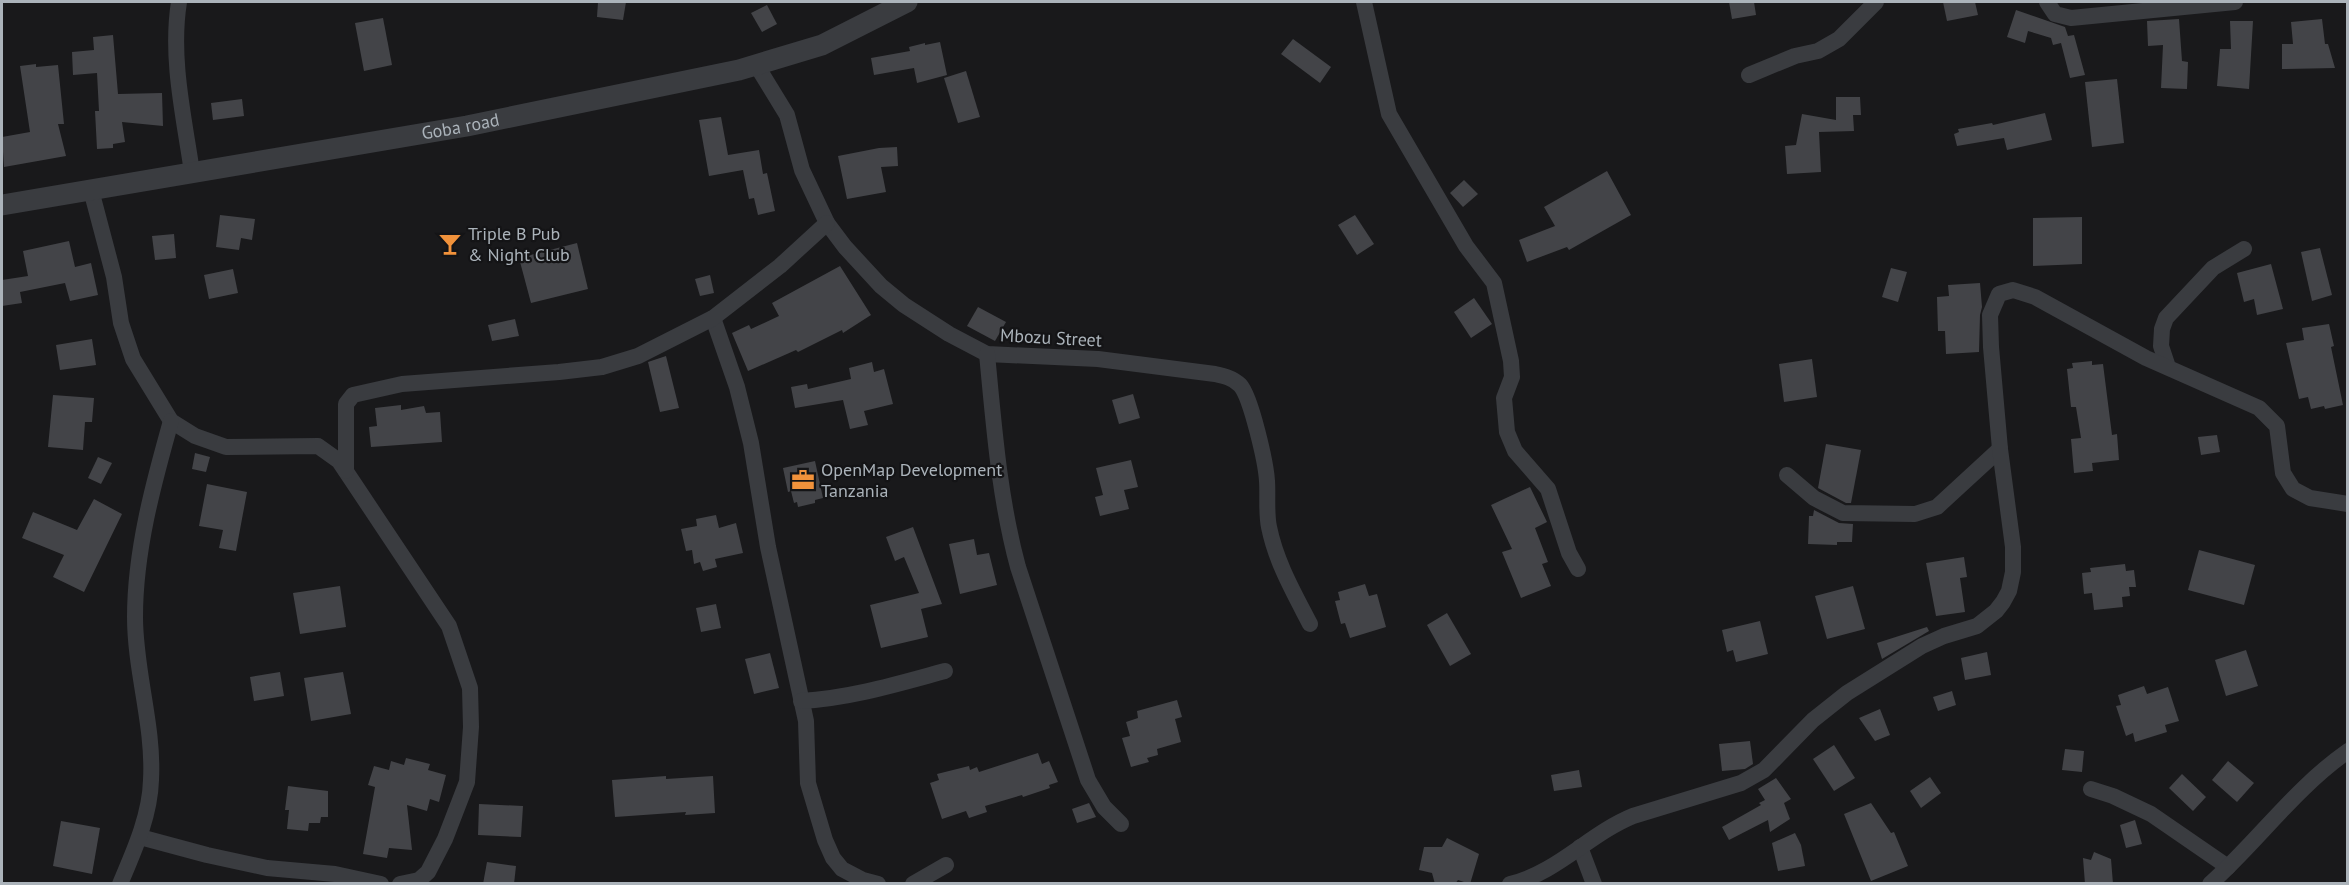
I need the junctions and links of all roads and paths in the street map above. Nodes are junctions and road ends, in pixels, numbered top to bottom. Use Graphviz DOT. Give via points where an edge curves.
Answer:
graph roads {
  1 [pos="179,2"];
  2 [pos="907,2"];
  3 [pos="1364,2"];
  4 [pos="1876,2"];
  5 [pos="2047,2"];
  6 [pos="2235,2"];
  7 [pos="757,66"];
  8 [pos="1749,75"];
  9 [pos="192,172"];
  10 [pos="91,190"];
  11 [pos="2,205"];
  12 [pos="827,223"];
  13 [pos="2244,249"];
  14 [pos="713,318"];
  15 [pos="987,354"];
  16 [pos="2168,367"];
  17 [pos="171,421"];
  18 [pos="2000,449"];
  19 [pos="346,471"];
  20 [pos="1787,475"];
  21 [pos="2348,504"];
  22 [pos="1578,569"];
  23 [pos="1310,624"];
  24 [pos="945,671"];
  25 [pos="801,701"];
  26 [pos="2348,750"];
  27 [pos="2091,789"];
  28 [pos="1121,824"];
  29 [pos="140,837"];
  30 [pos="1580,847"];
  31 [pos="946,865"];
  32 [pos="2228,867"];
  33 [pos="120,884"];
  34 [pos="381,884"];
  35 [pos="400,884"];
  36 [pos="878,884"];
  37 [pos="913,884"];
  38 [pos="1510,884"];
  39 [pos="1594,884"];
  40 [pos="2210,884"];
  1 -- 9 [label="street" via="177,72"];
  2 -- 7 [label="street, Goba road" via="822,45"];
  3 -- 22 [label="street" via="1389,114 1466,246 1494,283 1511,361 1512,377 1504,398 1508,432 1515,451 1548,489"];
  4 -- 8 [label="street" via="1839,39 1818,51"];
  5 -- 6 [label="street" via="2055,14 2072,18"];
  7 -- 9 [label="street, Goba road" via="467,126"];
  7 -- 12 [label="street, Mbozu Street" via="787,116 802,170"];
  9 -- 10 [label="street, Goba road"];
  10 -- 11 [label="street, Goba road"];
  10 -- 17 [label="street" via="114,277 121,323 134,358"];
  12 -- 14 [label="street" via="780,267"];
  12 -- 15 [label="street, Mbozu Street" via="881,286 904,305"];
  13 -- 16 [label="street" via="2213,268 2166,318 2161,346"];
  14 -- 19 [label="street" via="638,356 602,367 402,384 352,395 346,404"];
  14 -- 25 [label="street" via="751,443 768,547"];
  15 -- 23 [label="street, Mbozu Street" via="1109,361 1215,374 1239,385 1249,404 1267,479 1269,526 1280,564"];
  15 -- 28 [label="street" via="997,464 1018,567 1088,780 1104,807"];
  16 -- 18 [label="street" via="2035,297 2013,290 1999,294 1990,315"];
  16 -- 21 [label="street" via="2259,408 2277,426 2283,473 2293,489 2310,498"];
  17 -- 19 [label="street" via="195,436 226,447 318,446"];
  17 -- 29 [label="street" via="136,578 135,620 151,781"];
  18 -- 20 [label="street" via="1937,507 1916,514 1843,513 1814,498"];
  18 -- 30 [label="street" via="2013,572 2009,591 1996,611 1977,626 1922,646 1847,693 1813,720 1764,770 1742,783 1633,816"];
  19 -- 35 [label="street" via="450,626 470,688 466,782 428,872 419,880"];
  24 -- 25 [label="street" via="836,699"];
  25 -- 36 [label="street" via="806,721 808,783 825,840 843,869"];
  26 -- 32 [label="street" via="2322,769"];
  27 -- 32 [label="street" via="2151,814"];
  29 -- 33 [label="street"];
  29 -- 34 [label="street" via="267,868 335,874"];
  30 -- 38 [label="street" via="1566,859"];
  30 -- 39 [label="street"];
  31 -- 37 [label="street"];
  32 -- 40 [label="street"];
}
